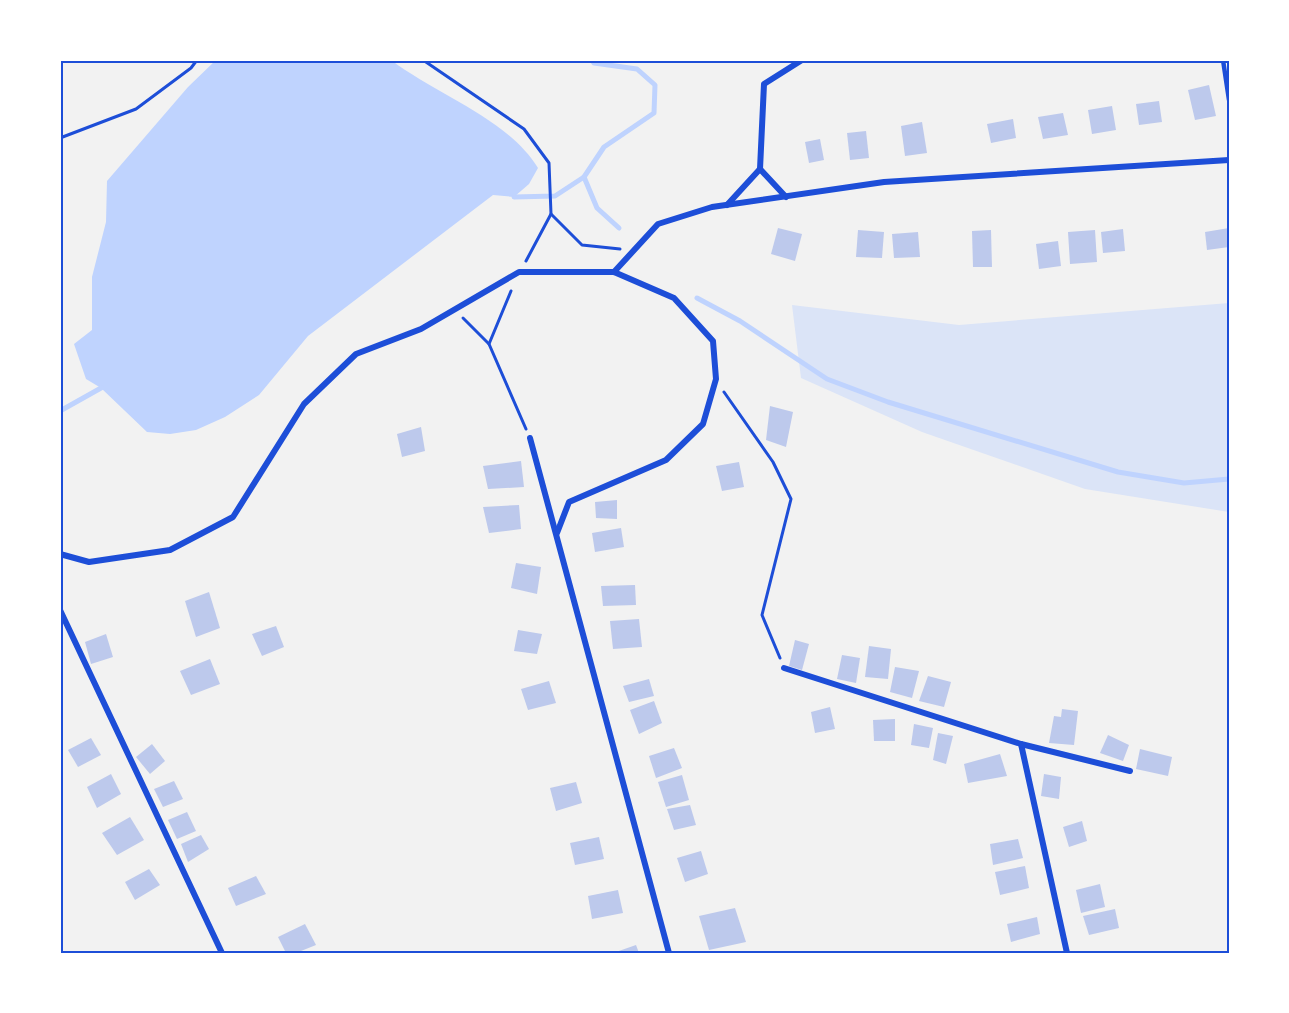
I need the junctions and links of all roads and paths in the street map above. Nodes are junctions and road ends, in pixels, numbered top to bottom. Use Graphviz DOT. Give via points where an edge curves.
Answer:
graph roads {
  1 [pos="197,60"];
  2 [pos="423,60"];
  3 [pos="802,60"];
  4 [pos="1223,60"];
  5 [pos="1229,100"];
  6 [pos="60,138"];
  7 [pos="1229,160"];
  8 [pos="760,169"];
  9 [pos="786,197"];
  10 [pos="727,205"];
  11 [pos="551,214"];
  12 [pos="634,251"];
  13 [pos="519,272"];
  14 [pos="614,272"];
  15 [pos="455,310"];
  16 [pos="489,344"];
  17 [pos="716,380"];
  18 [pos="530,438"];
  19 [pos="557,532"];
  20 [pos="60,554"];
  21 [pos="60,610"];
  22 [pos="784,668"];
  23 [pos="1021,744"];
  24 [pos="1130,771"];
  25 [pos="222,953"];
  26 [pos="669,953"];
  27 [pos="1067,953"];
  1 -- 6 [label="path" via="135,109"];
  2 -- 11 [label="path" via="524,129 549,163"];
  3 -- 8 [label="street" via="764,84"];
  4 -- 5 [label="lane"];
  7 -- 9 [label="street" via="884,182"];
  8 -- 9 [label="street"];
  8 -- 10 [label="street"];
  9 -- 10 [label="street"];
  10 -- 12 [label="street" via="658,224"];
  11 -- 12 [label="path" via="582,245"];
  11 -- 13 [label="path"];
  12 -- 14 [label="street"];
  13 -- 14 [label="street"];
  13 -- 15 [label="street"];
  13 -- 16 [label="path"];
  14 -- 17 [label="street" via="674,298 713,340"];
  15 -- 16 [label="path"];
  15 -- 20 [label="street" via="421,329 356,354 304,404 233,517 170,550 89,562"];
  16 -- 18 [label="path"];
  17 -- 19 [label="street" via="703,424 666,460 570,502"];
  17 -- 22 [label="path" via="773,462 791,499 762,615"];
  18 -- 19 [label="street"];
  19 -- 26 [label="street"];
  21 -- 25 [label="street"];
  22 -- 23 [label="street"];
  23 -- 24 [label="street"];
  23 -- 27 [label="street"];
}
